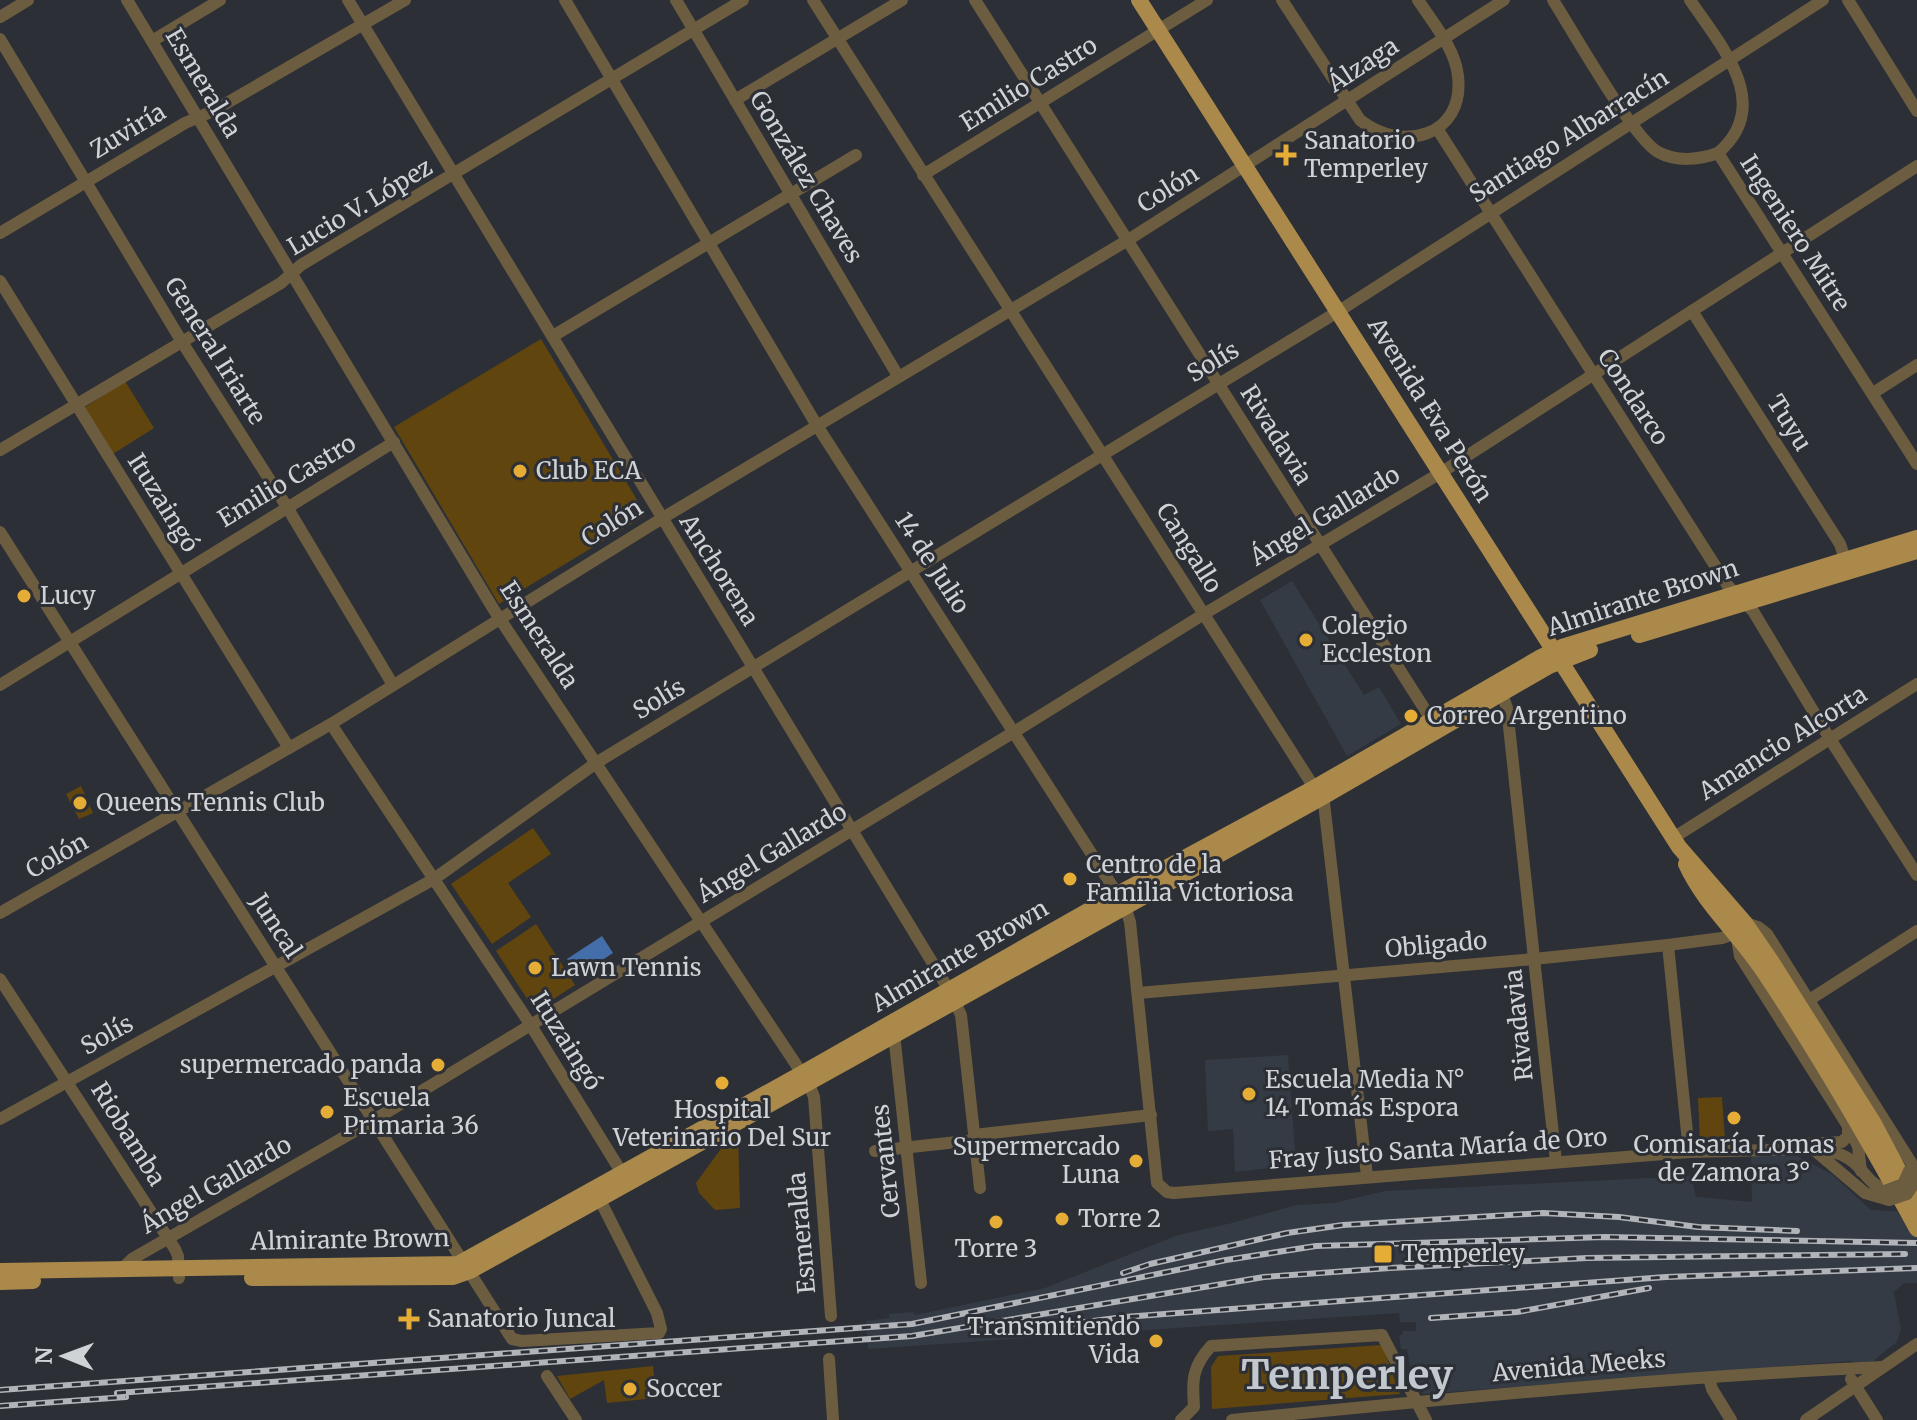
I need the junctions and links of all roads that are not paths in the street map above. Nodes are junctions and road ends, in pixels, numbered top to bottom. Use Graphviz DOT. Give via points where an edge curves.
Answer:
graph roads {
  1 [pos="28,0"];
  2 [pos="127,0"];
  3 [pos="220,0"];
  4 [pos="348,0"];
  5 [pos="405,0"];
  6 [pos="565,0"];
  7 [pos="676,0"];
  8 [pos="743,0"];
  9 [pos="813,0"];
  10 [pos="902,0"];
  11 [pos="975,0"];
  12 [pos="1139,0"];
  13 [pos="1207,0"];
  14 [pos="1282,0"];
  15 [pos="1418,0"];
  16 [pos="1504,0"];
  17 [pos="1553,0"];
  18 [pos="1690,0"];
  19 [pos="1823,0"];
  20 [pos="1848,0"];
  21 [pos="0,17"];
  22 [pos="363,26"];
  23 [pos="693,30"];
  24 [pos="1158,30"];
  25 [pos="837,38"];
  26 [pos="0,39"];
  27 [pos="1443,39"];
  28 [pos="152,41"];
  29 [pos="1730,61"];
  30 [pos="613,80"];
  31 [pos="735,100"];
  32 [pos="1347,101"];
  33 [pos="1040,104"];
  34 [pos="1917,111"];
  35 [pos="198,118"];
  36 [pos="1631,122"];
  37 [pos="1438,130"];
  38 [pos="1718,153"];
  39 [pos="856,155"];
  40 [pos="1246,166"];
  41 [pos="1917,166"];
  42 [pos="455,175"];
  43 [pos="923,175"];
  44 [pos="86,182"];
  45 [pos="791,194"];
  46 [pos="1490,212"];
  47 [pos="0,233"];
  48 [pos="1128,240"];
  49 [pos="709,245"];
  50 [pos="1782,253"];
  51 [pos="292,274"];
  52 [pos="0,281"];
  53 [pos="1010,310"];
  54 [pos="1339,311"];
  55 [pos="1692,311"];
  56 [pos="553,336"];
  57 [pos="182,342"];
  58 [pos="1917,365"];
  59 [pos="898,376"];
  60 [pos="1594,376"];
  61 [pos="1218,384"];
  62 [pos="1873,393"];
  63 [pos="76,405"];
  64 [pos="816,424"];
  65 [pos="394,442"];
  66 [pos="0,450"];
  67 [pos="1103,453"];
  68 [pos="1917,464"];
  69 [pos="1442,472"];
  70 [pos="287,507"];
  71 [pos="661,519"];
  72 [pos="0,532"];
  73 [pos="1917,538"];
  74 [pos="1320,545"];
  75 [pos="1917,551"];
  76 [pos="1845,559"];
  77 [pos="181,572"];
  78 [pos="912,572"];
  79 [pos="1740,598"];
  80 [pos="1204,614"];
  81 [pos="499,618"];
  82 [pos="68,641"];
  83 [pos="1557,655"];
  84 [pos="754,667"];
  85 [pos="1917,684"];
  86 [pos="0,685"];
  87 [pos="393,685"];
  88 [pos="1502,694"];
  89 [pos="331,724"];
  90 [pos="1435,725"];
  91 [pos="1014,732"];
  92 [pos="1830,739"];
  93 [pos="289,748"];
  94 [pos="596,763"];
  95 [pos="1318,793"];
  96 [pos="177,814"];
  97 [pos="852,830"];
  98 [pos="1676,843"];
  99 [pos="1917,875"];
  100 [pos="434,879"];
  101 [pos="1120,900"];
  102 [pos="0,913"];
  103 [pos="700,922"];
  104 [pos="1741,928"];
  105 [pos="1917,931"];
  106 [pos="1668,945"];
  107 [pos="1534,959"];
  108 [pos="276,967"];
  109 [pos="1345,975"];
  110 [pos="0,979"];
  111 [pos="1138,993"];
  112 [pos="952,996"];
  113 [pos="1809,1000"];
  114 [pos="530,1024"];
  115 [pos="894,1034"];
  116 [pos="805,1079"];
  117 [pos="68,1081"];
  118 [pos="1151,1115"];
  119 [pos="0,1119"];
  120 [pos="374,1120"];
  121 [pos="1848,1126"];
  122 [pos="974,1137"];
  123 [pos="1811,1146"];
  124 [pos="907,1147"];
  125 [pos="875,1151"];
  126 [pos="1689,1152"];
  127 [pos="1556,1162"];
  128 [pos="1861,1171"];
  129 [pos="1915,1173"];
  130 [pos="1367,1176"];
  131 [pos="625,1178"];
  132 [pos="1157,1183"];
  133 [pos="980,1188"];
  134 [pos="1888,1195"];
  135 [pos="600,1200"];
  136 [pos="1917,1205"];
  137 [pos="1917,1229"];
  138 [pos="168,1238"];
  139 [pos="466,1266"];
  140 [pos="123,1268"];
  141 [pos="0,1271"];
  142 [pos="179,1273"];
  143 [pos="0,1282"];
  144 [pos="921,1283"];
  145 [pos="831,1316"];
  146 [pos="1915,1343"];
  147 [pos="829,1359"];
  148 [pos="1882,1367"];
  149 [pos="1844,1369"];
  150 [pos="547,1376"];
  151 [pos="1709,1378"];
  152 [pos="1855,1386"];
  153 [pos="1415,1401"];
  154 [pos="1252,1419"];
  155 [pos="576,1420"];
  156 [pos="833,1420"];
  157 [pos="1181,1420"];
  158 [pos="1232,1420"];
  159 [pos="1426,1420"];
  160 [pos="1731,1420"];
  161 [pos="1806,1420"];
  162 [pos="1877,1420"];
  1 -- 21 [label="street"];
  2 -- 28 [label="street, Esmeralda"];
  3 -- 28 [label="street"];
  4 -- 22 [label="street, Anchorena"];
  5 -- 22 [label="street, Zuviría"];
  6 -- 30 [label="street, 14 de Julio"];
  7 -- 23 [label="street, González Chaves"];
  8 -- 23 [label="street, Lucio V. López"];
  9 -- 25 [label="street, Cangallo"];
  10 -- 25 [label="street"];
  11 -- 33 [label="street, Rivadavia"];
  12 -- 24 [label="main road, Avenida Eva Perón"];
  13 -- 24 [label="street, Emilio Castro"];
  14 -- 32 [label="street"];
  15 -- 27 [label="street"];
  16 -- 27 [label="street, Álzaga"];
  17 -- 36 [label="street, Ingeniero Mitre"];
  18 -- 29 [label="street"];
  19 -- 29 [label="street, Santiago Albarracín"];
  20 -- 34 [label="street"];
  22 -- 35 [label="street, Zuviría"];
  22 -- 42 [label="street, Anchorena"];
  23 -- 30 [label="street, Lucio V. López"];
  23 -- 31 [label="street, González Chaves"];
  24 -- 33 [label="street, Emilio Castro"];
  24 -- 40 [label="main road, Avenida Eva Perón"];
  25 -- 31 [label="street"];
  25 -- 43 [label="street, Cangallo"];
  26 -- 44 [label="street, General Iriarte"];
  27 -- 32 [label="street, Álzaga"];
  27 -- 37 [label="street" via="1457,65 1458,92 1451,114"];
  28 -- 35 [label="street, Esmeralda"];
  29 -- 36 [label="street, Santiago Albarracín"];
  29 -- 38 [label="street" via="1743,102 1731,141"];
  30 -- 42 [label="street, Lucio V. López"];
  30 -- 49 [label="street, 14 de Julio"];
  31 -- 45 [label="street, González Chaves"];
  32 -- 37 [label="street" via="1360,120 1388,136"];
  32 -- 40 [label="street, Álzaga"];
  33 -- 43 [label="street, Emilio Castro"];
  33 -- 48 [label="street, Rivadavia"];
  35 -- 44 [label="street, Zuviría"];
  35 -- 51 [label="street, Esmeralda"];
  36 -- 38 [label="street, Ingeniero Mitre" via="1650,146 1667,156"];
  36 -- 46 [label="street, Santiago Albarracín"];
  37 -- 46 [label="street, Condarco"];
  38 -- 50 [label="street, Ingeniero Mitre"];
  39 -- 45 [label="street"];
  40 -- 48 [label="street, Colón"];
  40 -- 54 [label="main road, Avenida Eva Perón"];
  41 -- 50 [label="street, Ángel Gallardo"];
  42 -- 51 [label="street, Lucio V. López"];
  42 -- 56 [label="street, Anchorena"];
  43 -- 53 [label="street, Cangallo"];
  44 -- 47 [label="street, Zuviría"];
  44 -- 57 [label="street, General Iriarte"];
  45 -- 49 [label="street"];
  45 -- 59 [label="street, González Chaves"];
  46 -- 54 [label="street, Santiago Albarracín"];
  46 -- 60 [label="street, Condarco"];
  48 -- 53 [label="street, Colón"];
  48 -- 61 [label="street, Rivadavia"];
  49 -- 56 [label="street"];
  49 -- 64 [label="street, 14 de Julio"];
  50 -- 55 [label="street, Ángel Gallardo"];
  50 -- 62 [label="street, Ingeniero Mitre"];
  51 -- 57 [label="street, Lucio V. López"];
  51 -- 65 [label="street, Esmeralda"];
  52 -- 63 [label="street, Ituzaingó"];
  53 -- 59 [label="street, Colón"];
  53 -- 67 [label="street, Cangallo"];
  54 -- 61 [label="street, Solís"];
  54 -- 69 [label="main road, Avenida Eva Perón"];
  55 -- 60 [label="street, Ángel Gallardo"];
  55 -- 76 [label="street, Tuyu"];
  56 -- 71 [label="street, Anchorena"];
  57 -- 63 [label="street, Lucio V. López"];
  57 -- 70 [label="street, General Iriarte"];
  58 -- 62 [label="street"];
  59 -- 64 [label="street, Colón"];
  60 -- 69 [label="street, Ángel Gallardo"];
  60 -- 79 [label="street, Condarco"];
  61 -- 67 [label="street, Solís"];
  61 -- 74 [label="street, Rivadavia"];
  62 -- 68 [label="street, Ingeniero Mitre"];
  63 -- 66 [label="street, Lucio V. López"];
  63 -- 77 [label="street, Ituzaingó"];
  64 -- 71 [label="street, Colón"];
  64 -- 78 [label="street, 14 de Julio"];
  65 -- 70 [label="street, Emilio Castro"];
  65 -- 81 [label="street, Esmeralda"];
  67 -- 78 [label="street, Solís"];
  67 -- 80 [label="street, Cangallo"];
  69 -- 74 [label="street, Ángel Gallardo"];
  69 -- 83 [label="main road, Avenida Eva Perón"];
  70 -- 77 [label="street, Emilio Castro"];
  70 -- 87 [label="street, General Iriarte"];
  71 -- 81 [label="street, Colón"];
  71 -- 84 [label="street, Anchorena"];
  72 -- 82 [label="street, Juncal"];
  73 -- 76 [label="main road, Almirante Brown"];
  74 -- 80 [label="street, Ángel Gallardo"];
  74 -- 90 [label="street, Rivadavia"];
  75 -- 79 [label="main road, Almirante Brown"];
  76 -- 79 [label="main road, Almirante Brown"];
  77 -- 82 [label="street, Emilio Castro"];
  77 -- 93 [label="street, Ituzaingó"];
  78 -- 84 [label="street, Solís"];
  78 -- 91 [label="street, 14 de Julio"];
  79 -- 83 [label="main road, Almirante Brown"];
  79 -- 92 [label="street, Condarco"];
  80 -- 91 [label="street, Ángel Gallardo"];
  80 -- 95 [label="street, Cangallo"];
  81 -- 87 [label="street, Colón"];
  81 -- 94 [label="street, Esmeralda"];
  82 -- 86 [label="street, Emilio Castro"];
  82 -- 96 [label="street, Juncal"];
  83 -- 88 [label="main road, Almirante Brown"];
  83 -- 90 [label="main road, Almirante Brown"];
  83 -- 98 [label="main road, Avenida Eva Perón"];
  84 -- 94 [label="street, Solís"];
  84 -- 97 [label="street, Anchorena"];
  85 -- 92 [label="street, Amancio Alcorta"];
  87 -- 89 [label="street, Colón"];
  88 -- 90 [label="main road, Almirante Brown"];
  88 -- 107 [label="street, Rivadavia"];
  89 -- 93 [label="street, Colón"];
  89 -- 100 [label="street, Ituzaingó"];
  90 -- 95 [label="main road, Almirante Brown"];
  91 -- 97 [label="street, Ángel Gallardo"];
  91 -- 101 [label="street, 14 de Julio"];
  92 -- 98 [label="street, Amancio Alcorta"];
  92 -- 99 [label="street, Condarco"];
  93 -- 96 [label="street, Colón"];
  94 -- 100 [label="street, Solís"];
  94 -- 103 [label="street, Esmeralda"];
  95 -- 101 [label="main road, Almirante Brown"];
  95 -- 109 [label="street, Cangallo" via="1327,813"];
  96 -- 102 [label="street, Colón"];
  96 -- 108 [label="street, Juncal"];
  97 -- 103 [label="street, Ángel Gallardo"];
  97 -- 112 [label="street, Anchorena"];
  98 -- 104 [label="main road, Avenida Eva Perón" via="1697,885"];
  100 -- 108 [label="street, Solís"];
  100 -- 114 [label="street, Ituzaingó"];
  101 -- 111 [label="street, 14 de Julio" via="1130,922"];
  101 -- 112 [label="main road, Almirante Brown"];
  103 -- 114 [label="street, Ángel Gallardo"];
  103 -- 116 [label="street, Esmeralda"];
  104 -- 106 [label="street, Obligado" via="1722,938"];
  104 -- 113 [label="street" via="1758,927 1767,934"];
  104 -- 121 [label="street" via="1740,956"];
  104 -- 136 [label="main road" via="1873,1122"];
  104 -- 137 [label="main road"];
  105 -- 113 [label="street"];
  106 -- 107 [label="street, Obligado"];
  106 -- 126 [label="street"];
  107 -- 109 [label="street, Obligado"];
  107 -- 127 [label="street, Rivadavia"];
  108 -- 117 [label="street, Solís"];
  108 -- 120 [label="street, Juncal"];
  109 -- 111 [label="street, Obligado"];
  109 -- 130 [label="street, Cangallo"];
  110 -- 117 [label="street, Riobamba"];
  111 -- 118 [label="street, 14 de Julio"];
  112 -- 115 [label="main road, Almirante Brown"];
  112 -- 116 [label="main road, Almirante Brown"];
  112 -- 122 [label="street, Anchorena" via="961,1015"];
  113 -- 129 [label="street"];
  114 -- 120 [label="street, Ángel Gallardo"];
  114 -- 131 [label="street, Ituzaingó"];
  115 -- 116 [label="main road, Almirante Brown"];
  115 -- 124 [label="street, Cervantes"];
  116 -- 131 [label="main road, Almirante Brown"];
  116 -- 145 [label="street, Esmeralda" via="814,1097"];
  117 -- 119 [label="street, Solís"];
  117 -- 138 [label="street, Riobamba"];
  118 -- 122 [label="street"];
  118 -- 132 [label="street, 14 de Julio"];
  120 -- 138 [label="street, Ángel Gallardo"];
  120 -- 139 [label="street, Juncal"];
  121 -- 123 [label="street, Fray Justo Santa María de Oro" via="1842,1142"];
  121 -- 128 [label="street" via="1858,1146"];
  122 -- 124 [label="street"];
  122 -- 133 [label="street, Anchorena"];
  123 -- 126 [label="street, Fray Justo Santa María de Oro"];
  123 -- 128 [label="street" via="1841,1155"];
  123 -- 134 [label="street" via="1865,1193"];
  124 -- 125 [label="street"];
  124 -- 144 [label="street, Cervantes"];
  126 -- 127 [label="street, Fray Justo Santa María de Oro"];
  127 -- 130 [label="street, Fray Justo Santa María de Oro"];
  128 -- 134 [label="street"];
  129 -- 134 [label="street, bridge"];
  130 -- 132 [label="street, Fray Justo Santa María de Oro" via="1174,1193"];
  131 -- 135 [label="main road, Almirante Brown"];
  131 -- 139 [label="main road, Almirante Brown"];
  135 -- 139 [label="main road, Almirante Brown"];
  135 -- 139 [label="street, Juncal" via="657,1313 661,1329 655,1334 517,1340 507,1336"];
  138 -- 140 [label="street, Ángel Gallardo"];
  138 -- 142 [label="street, Riobamba" via="178,1256"];
  139 -- 142 [label="main road, Almirante Brown"];
  140 -- 141 [label="main road, Almirante Brown"];
  140 -- 142 [label="main road, Almirante Brown"];
  142 -- 143 [label="main road, Almirante Brown"];
  146 -- 148 [label="street"];
  147 -- 156 [label="street"];
  148 -- 149 [label="street, Avenida Meeks"];
  148 -- 152 [label="street"];
  149 -- 151 [label="street, Avenida Meeks"];
  149 -- 152 [label="street"];
  150 -- 155 [label="street"];
  151 -- 153 [label="street, Avenida Meeks"];
  151 -- 160 [label="street"];
  152 -- 161 [label="street"];
  152 -- 162 [label="street"];
  153 -- 154 [label="street, Avenida Meeks"];
  153 -- 157 [label="street" via="1382,1335 1211,1346 1198,1361 1192,1383 1194,1407"];
  153 -- 159 [label="street"];
  154 -- 158 [label="street, Avenida Meeks"];
}
